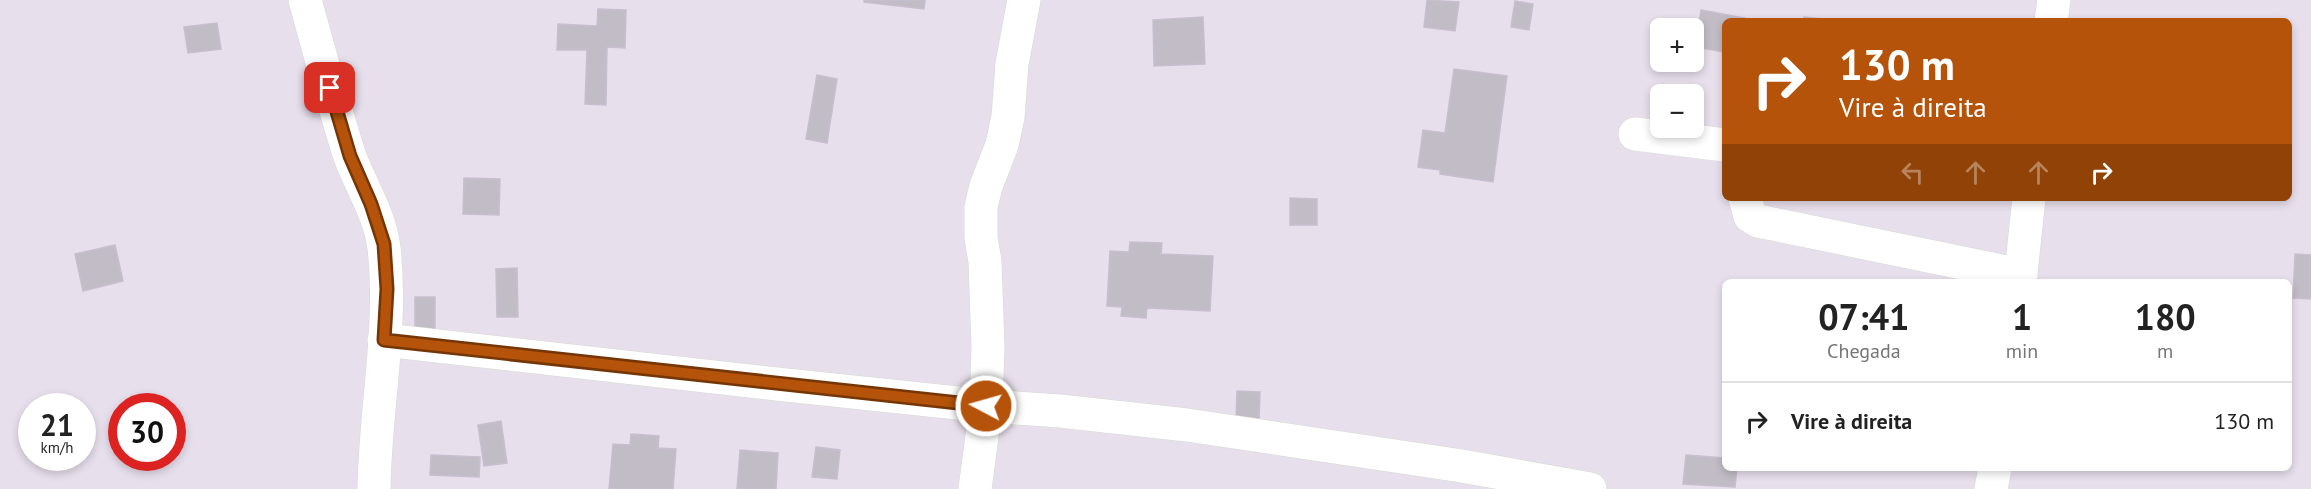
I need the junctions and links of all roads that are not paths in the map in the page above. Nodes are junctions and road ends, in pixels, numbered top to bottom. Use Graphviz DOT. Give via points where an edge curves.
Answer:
graph roads {
  1 [pos="305,0"];
  2 [pos="1024,0"];
  3 [pos="2054,0"];
  4 [pos="2051,18"];
  5 [pos="1635,134"];
  6 [pos="1722,145"];
  7 [pos="1746,201"];
  8 [pos="2029,201"];
  9 [pos="2020,278"];
  10 [pos="384,340"];
  11 [pos="986,406"];
  12 [pos="1994,471"];
  13 [pos="374,489"];
  14 [pos="975,489"];
  15 [pos="1590,489"];
  16 [pos="1991,489"];
  1 -- 10 [label="street" via="350,156 384,244"];
  2 -- 11 [label="street" via="1012,64 1008,117 981,207 987,297"];
  3 -- 4 [label="street"];
  5 -- 6 [label="street"];
  7 -- 9 [label="street" via="1750,216 1758,221"];
  8 -- 9 [label="street"];
  10 -- 11 [label="street"];
  10 -- 13 [label="street"];
  11 -- 14 [label="street"];
  11 -- 15 [label="street" via="1187,425"];
  12 -- 16 [label="street"];
}
